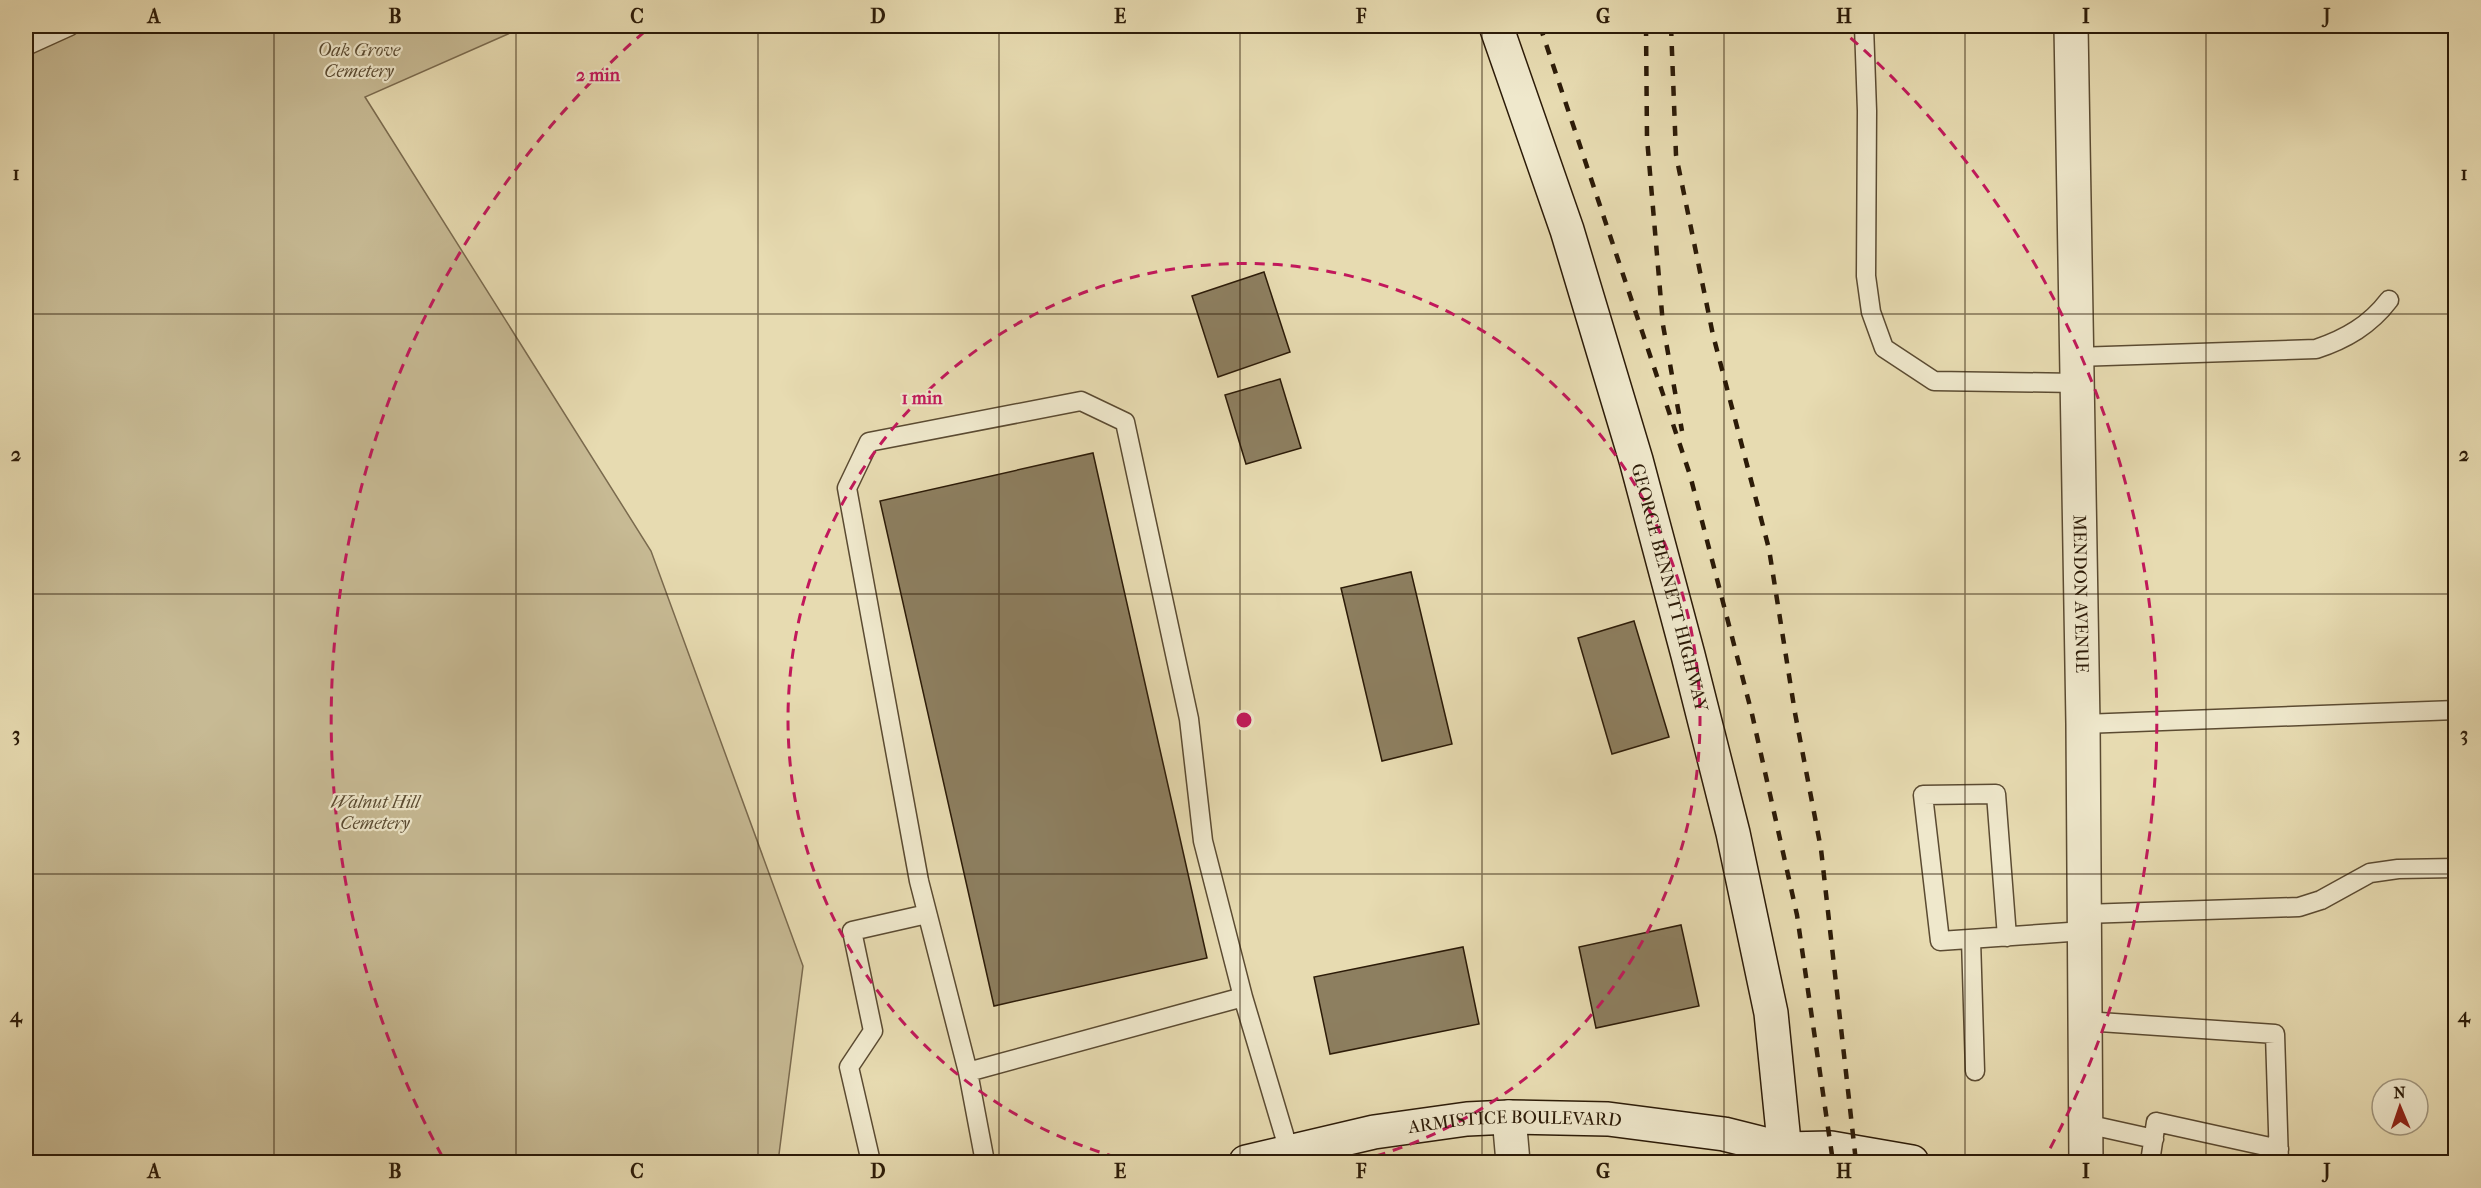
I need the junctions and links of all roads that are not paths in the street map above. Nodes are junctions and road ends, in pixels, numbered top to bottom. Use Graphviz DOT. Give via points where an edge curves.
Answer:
graph roads {
  1 [pos="70,26"];
  2 [pos="1496,26"];
  3 [pos="1864,26"];
  4 [pos="2071,26"];
  5 [pos="26,46"];
  6 [pos="2389,300"];
  7 [pos="2077,370"];
  8 [pos="2456,710"];
  9 [pos="2083,724"];
  10 [pos="2456,868"];
  11 [pos="927,914"];
  12 [pos="2084,923"];
  13 [pos="2007,937"];
  14 [pos="1971,939"];
  15 [pos="1243,997"];
  16 [pos="2085,1022"];
  17 [pos="1975,1071"];
  18 [pos="968,1072"];
  19 [pos="1509,1117"];
  20 [pos="2086,1124"];
  21 [pos="2154,1140"];
  22 [pos="1289,1151"];
  23 [pos="2279,1156"];
  24 [pos="1790,1158"];
  25 [pos="871,1162"];
  26 [pos="985,1162"];
  27 [pos="1246,1162"];
  28 [pos="1513,1162"];
  29 [pos="1912,1162"];
  30 [pos="2086,1162"];
  31 [pos="2152,1162"];
  1 -- 5 [label="lane"];
  2 -- 24 [label="main road, GEORGE BENNETT HIGHWAY" via="1567,230 1636,460 1688,655 1733,833 1771,1013"];
  3 -- 7 [label="lane" via="1866,276 1871,312 1884,348 1934,381"];
  4 -- 7 [label="main road, MENDON AVENUE"];
  6 -- 7 [label="lane" via="2377,316 2353,333 2316,349"];
  7 -- 9 [label="main road, MENDON AVENUE"];
  8 -- 9 [label="lane"];
  9 -- 12 [label="main road, MENDON AVENUE"];
  10 -- 12 [label="lane" via="2370,873 2299,908"];
  11 -- 15 [label="lane" via="848,488 869,442 1081,401 1125,422 1190,719 1203,841"];
  11 -- 18 [label="lane"];
  11 -- 25 [label="lane" via="852,931 873,1031 849,1067"];
  12 -- 13 [label="lane"];
  12 -- 16 [label="main road, MENDON AVENUE"];
  13 -- 14 [label="lane"];
  13 -- 14 [label="lane" via="1996,794 1923,795 1940,941"];
  14 -- 17 [label="lane"];
  15 -- 18 [label="lane"];
  15 -- 22 [label="lane"];
  16 -- 20 [label="main road, MENDON AVENUE"];
  16 -- 23 [label="lane" via="2275,1034"];
  18 -- 26 [label="lane"];
  19 -- 22 [label="main road, ARMISTICE BOULEVARD" via="1424,1124"];
  19 -- 24 [label="main road, ARMISTICE BOULEVARD" via="1608,1119 1724,1134"];
  19 -- 28 [label="main road"];
  20 -- 21 [label="lane"];
  20 -- 30 [label="main road, MENDON AVENUE"];
  21 -- 23 [label="lane" via="2156,1122"];
  21 -- 31 [label="lane"];
  22 -- 27 [label="main road, ARMISTICE BOULEVARD"];
  24 -- 29 [label="main road, ARMISTICE BOULEVARD" via="1831,1148"];
}
